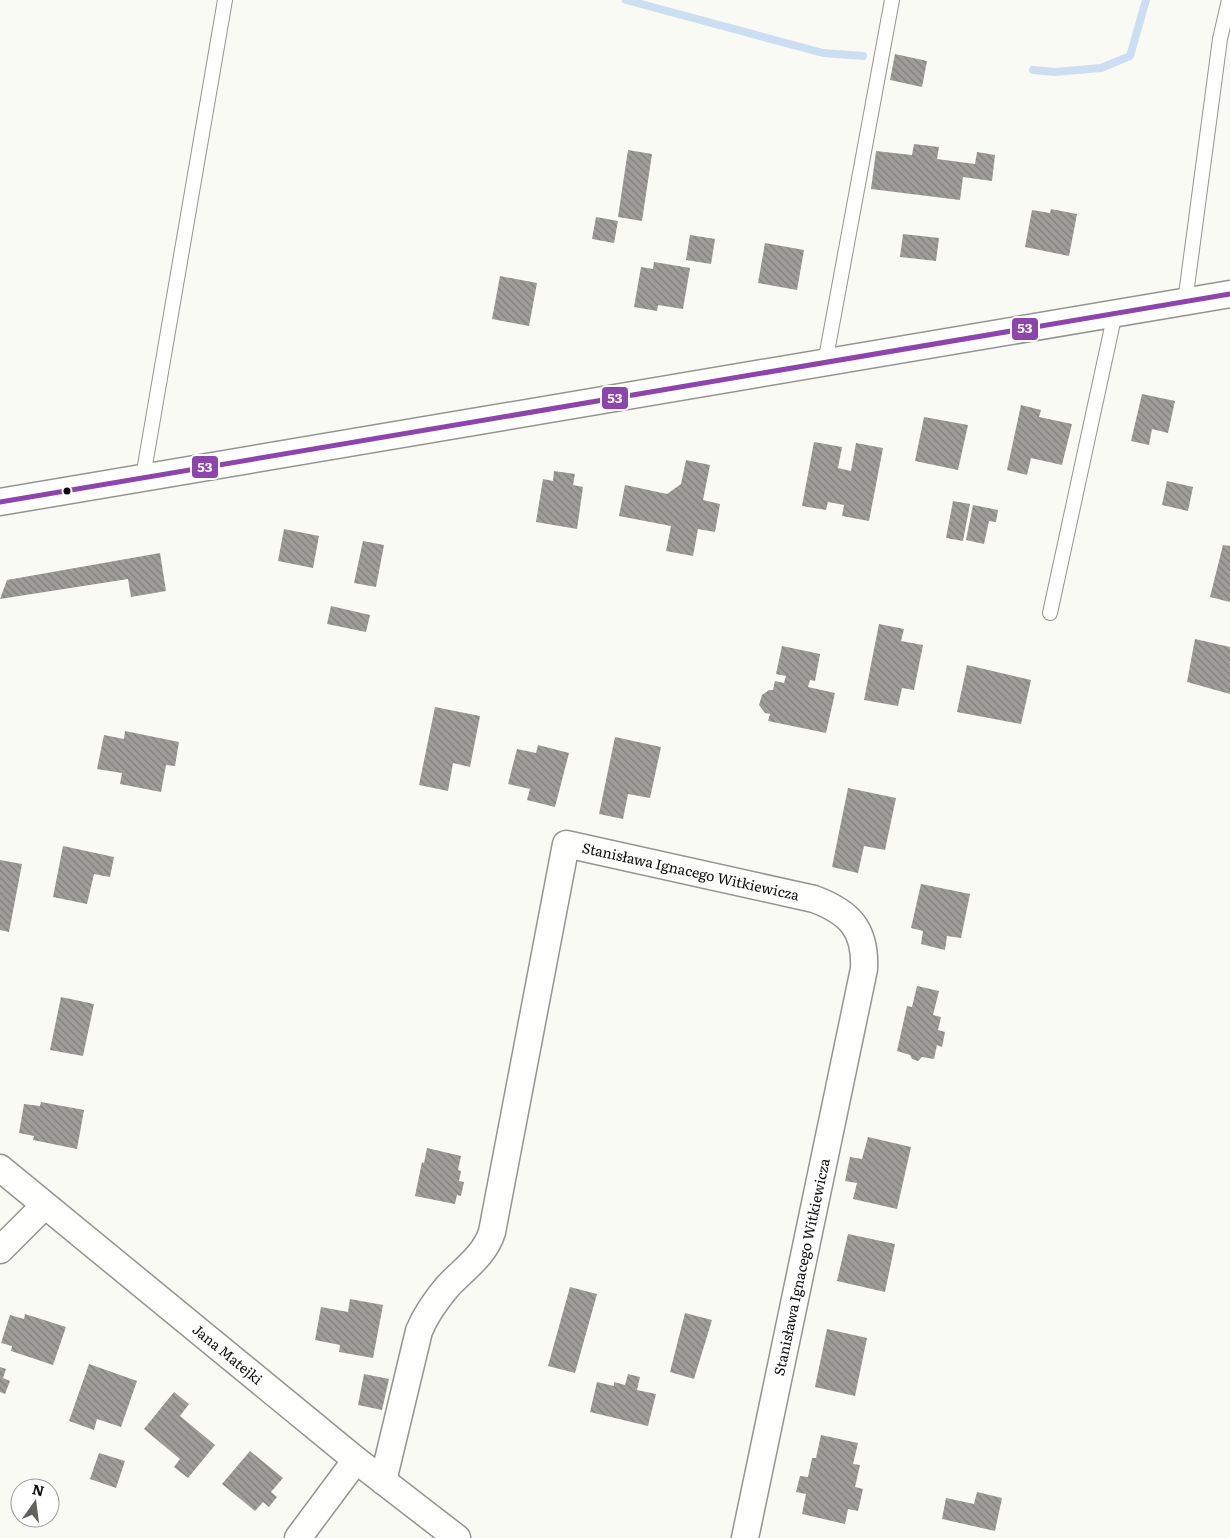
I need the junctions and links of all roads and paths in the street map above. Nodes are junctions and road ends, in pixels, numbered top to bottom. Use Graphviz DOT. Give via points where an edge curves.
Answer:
graph roads {
  1 [pos="225,0"];
  2 [pos="892,0"];
  3 [pos="1229,0"];
  4 [pos="1230,294"];
  5 [pos="1185,302"];
  6 [pos="1115,314"];
  7 [pos="825,363"];
  8 [pos="143,477"];
  9 [pos="0,502"];
  10 [pos="1050,613"];
  11 [pos="0,1168"];
  12 [pos="44,1206"];
  13 [pos="0,1250"];
  14 [pos="356,1460"];
  15 [pos="383,1481"];
  16 [pos="298,1538"];
  17 [pos="457,1538"];
  18 [pos="745,1538"];
  1 -- 8 [label="lane"];
  2 -- 7 [label="lane"];
  3 -- 5 [label="lane" via="1220,39"];
  4 -- 5 [label="street"];
  5 -- 6 [label="street"];
  6 -- 7 [label="street"];
  6 -- 10 [label="lane"];
  7 -- 8 [label="street"];
  8 -- 9 [label="street"];
  11 -- 12 [label="street, Jana Matejki"];
  12 -- 13 [label="street"];
  12 -- 14 [label="street, Jana Matejki"];
  14 -- 15 [label="street, Jana Matejki"];
  14 -- 16 [label="street"];
  15 -- 17 [label="street, Jana Matejki"];
  15 -- 18 [label="street, Stanisława Ignacego Witkiewicza" via="425,1316 482,1251 492,1232 566,844 814,899 848,917 861,943 864,969"];
}
